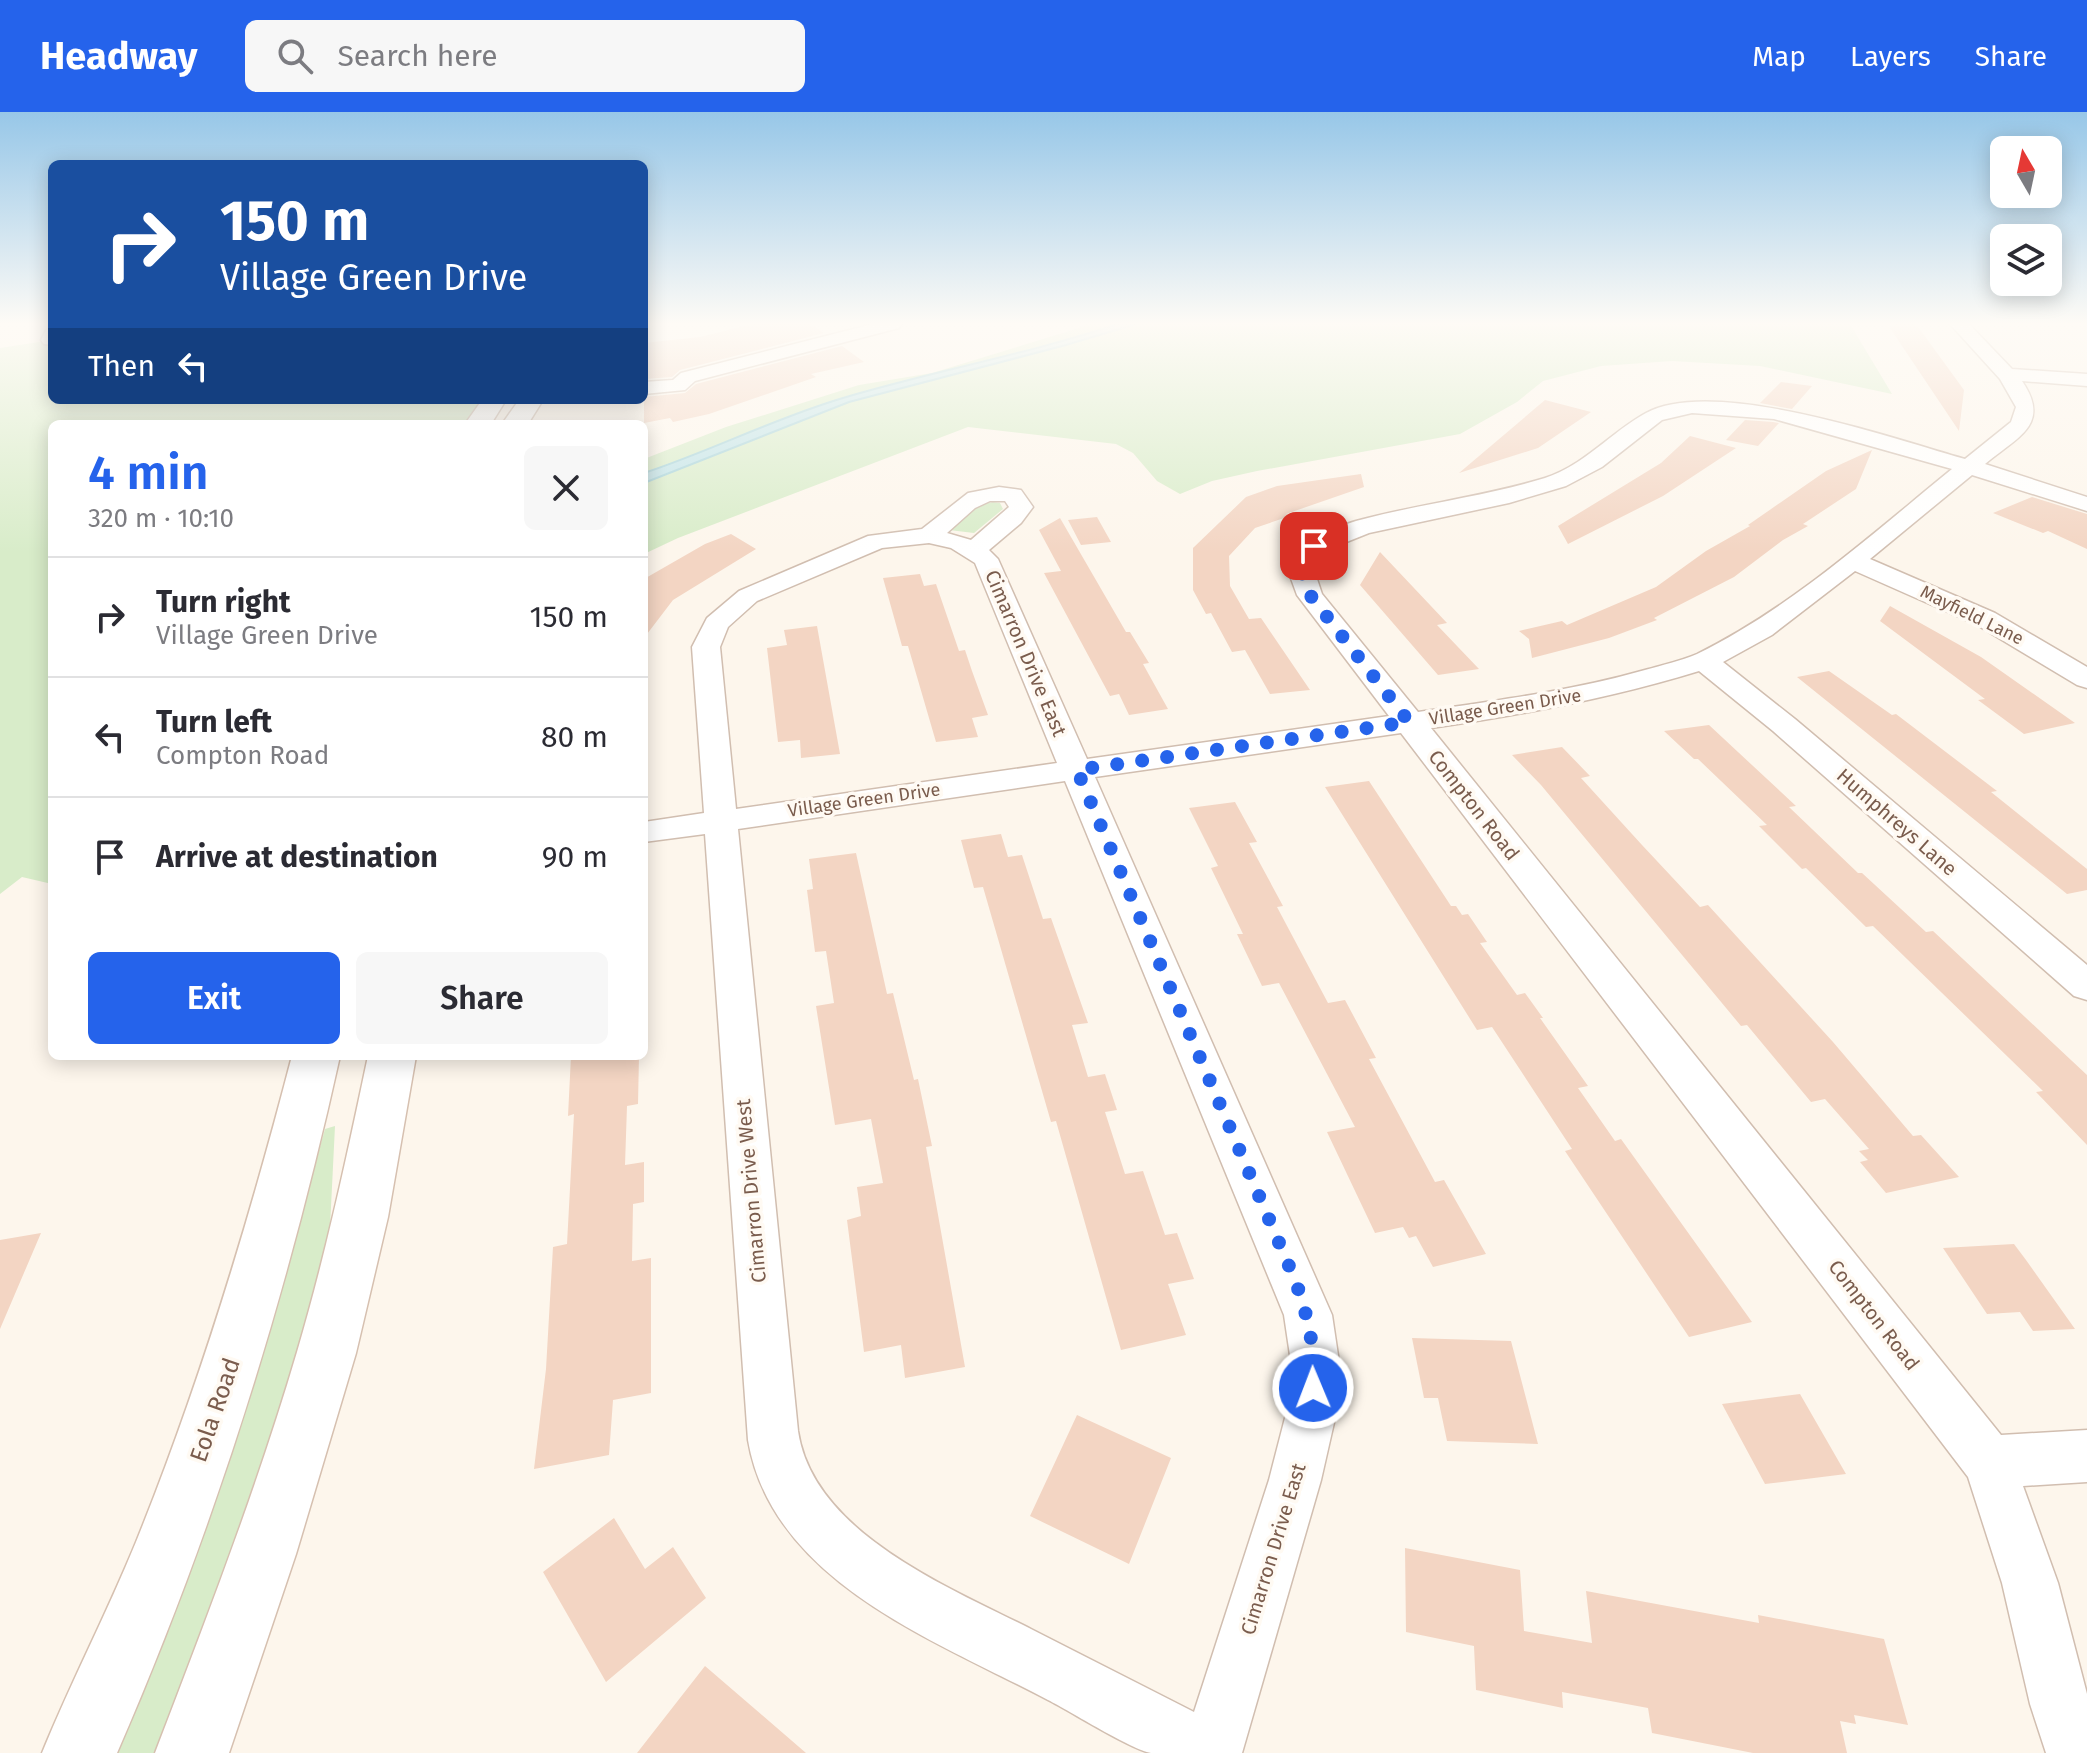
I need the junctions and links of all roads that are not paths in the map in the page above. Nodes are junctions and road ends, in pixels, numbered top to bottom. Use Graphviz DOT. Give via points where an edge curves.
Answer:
graph roads {
  1 [pos="2023,401"];
  2 [pos="1971,467"];
  3 [pos="2087,504"];
  4 [pos="929,536"];
  5 [pos="973,551"];
  6 [pos="1853,561"];
  7 [pos="1704,661"];
  8 [pos="2087,679"];
  9 [pos="1409,722"];
  10 [pos="1077,770"];
  11 [pos="719,821"];
  12 [pos="648,831"];
  13 [pos="2087,986"];
  14 [pos="315,1060"];
  15 [pos="391,1060"];
  16 [pos="2087,1456"];
  17 [pos="1989,1462"];
  18 [pos="79,1753"];
  19 [pos="192,1753"];
  20 [pos="1212,1753"];
  21 [pos="2076,1753"];
  1 -- 2 [label="street, Village Green Drive" via="2026,415 2018,426"];
  2 -- 3 [label="street, Compton Road"];
  2 -- 6 [label="street, Village Green Drive"];
  2 -- 9 [label="street, Compton Road" via="1775,413 1683,408 1655,416 1594,462 1558,481 1362,527 1314,546 1302,573 1310,595"];
  4 -- 5 [label="street, Cimarron Drive East"];
  4 -- 5 [label="street" via="974,497 1013,495 1021,507"];
  4 -- 11 [label="street, Cimarron Drive West" via="877,541 839,555 748,596 716,624 706,647"];
  5 -- 10 [label="street, Cimarron Drive East" via="986,559"];
  6 -- 7 [label="street, Village Green Drive" via="1787,612"];
  6 -- 8 [label="street, Mayfield Lane" via="1986,619"];
  7 -- 9 [label="street, Village Green Drive" via="1574,697"];
  7 -- 13 [label="street, Humphreys Lane"];
  9 -- 10 [label="street, Village Green Drive"];
  9 -- 17 [label="street, Compton Road"];
  10 -- 11 [label="street, Village Green Drive"];
  10 -- 20 [label="street, Cimarron Drive East" via="1295,1280 1308,1315 1315,1362 1311,1414 1295,1480"];
  11 -- 12 [label="street, Village Green Drive"];
  11 -- 20 [label="street, Cimarron Drive West" via="779,1463 809,1518 850,1558 894,1589"];
  14 -- 18 [label="main road, Eola Road" via="262,1268 211,1426 143,1608"];
  15 -- 19 [label="main road" via="361,1217 330,1339 267,1546"];
  16 -- 17 [label="street"];
  17 -- 21 [label="street, Compton Road" via="2030,1583"];
}
